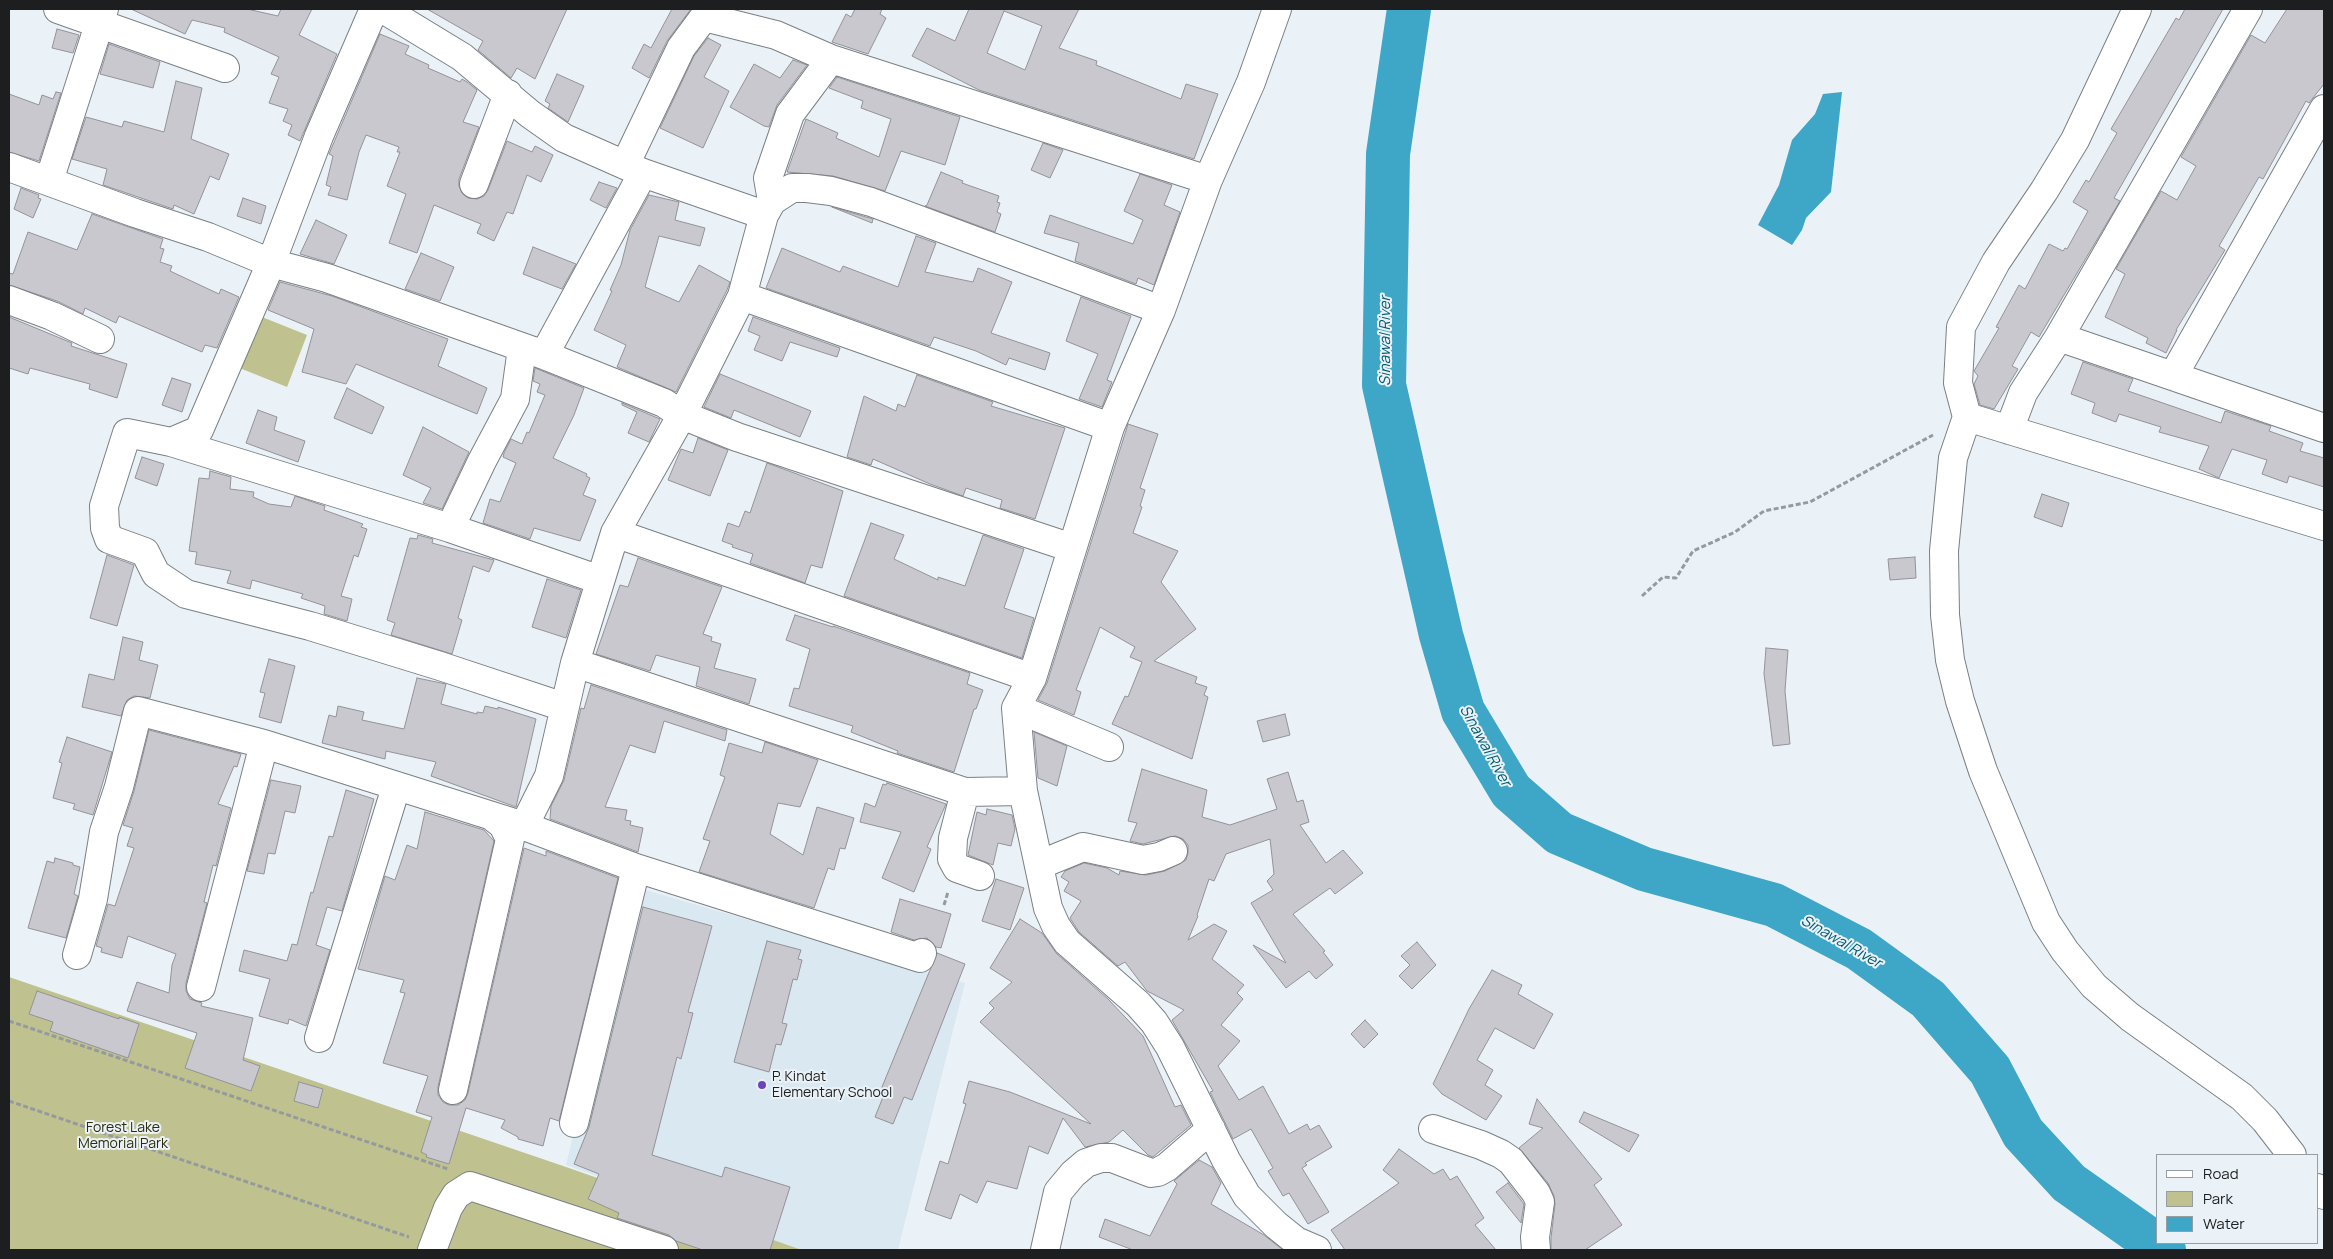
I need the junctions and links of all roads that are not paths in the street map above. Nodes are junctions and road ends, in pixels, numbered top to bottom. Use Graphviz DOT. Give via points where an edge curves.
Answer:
graph roads {
  1 [pos="58,9"];
  2 [pos="374,9"];
  3 [pos="383,9"];
  4 [pos="1277,9"];
  5 [pos="2137,9"];
  6 [pos="2248,9"];
  7 [pos="101,15"];
  8 [pos="831,59"];
  9 [pos="225,68"];
  10 [pos="508,94"];
  11 [pos="2324,109"];
  12 [pos="9,168"];
  13 [pos="634,169"];
  14 [pos="1208,180"];
  15 [pos="49,181"];
  16 [pos="474,184"];
  17 [pos="768,208"];
  18 [pos="271,263"];
  19 [pos="742,296"];
  20 [pos="9,300"];
  21 [pos="1161,310"];
  22 [pos="2059,337"];
  23 [pos="100,340"];
  24 [pos="533,352"];
  25 [pos="2173,376"];
  26 [pos="682,415"];
  27 [pos="1967,417"];
  28 [pos="1110,427"];
  29 [pos="2324,428"];
  30 [pos="2009,430"];
  31 [pos="170,442"];
  32 [pos="2324,526"];
  33 [pos="450,528"];
  34 [pos="615,532"];
  35 [pos="1072,548"];
  36 [pos="600,580"];
  37 [pos="575,663"];
  38 [pos="1032,678"];
  39 [pos="564,707"];
  40 [pos="1016,708"];
  41 [pos="264,744"];
  42 [pos="1109,747"];
  43 [pos="396,787"];
  44 [pos="1023,791"];
  45 [pos="965,792"];
  46 [pos="494,818"];
  47 [pos="524,826"];
  48 [pos="1172,851"];
  49 [pos="1039,865"];
  50 [pos="636,868"];
  51 [pos="980,876"];
  52 [pos="922,953"];
  53 [pos="77,955"];
  54 [pos="201,987"];
  55 [pos="319,1038"];
  56 [pos="453,1090"];
  57 [pos="574,1123"];
  58 [pos="1210,1129"];
  59 [pos="1432,1129"];
  60 [pos="2291,1154"];
  61 [pos="433,1248"];
  62 [pos="664,1250"];
  63 [pos="1045,1250"];
  64 [pos="1317,1250"];
  65 [pos="1536,1250"];
  1 -- 7 [label="street"];
  2 -- 18 [label="street" via="319,136"];
  3 -- 10 [label="street" via="462,57"];
  4 -- 14 [label="street" via="1251,82"];
  5 -- 27 [label="street" via="2075,140 1996,262 1961,327 1958,383"];
  6 -- 22 [label="street"];
  7 -- 9 [label="street"];
  7 -- 15 [label="street"];
  8 -- 13 [label="street" via="776,35 704,18 681,48"];
  8 -- 14 [label="street"];
  8 -- 17 [label="street" via="790,114 768,178"];
  10 -- 13 [label="street" via="564,138"];
  10 -- 16 [label="street"];
  11 -- 25 [label="street"];
  12 -- 15 [label="street"];
  13 -- 17 [label="street"];
  13 -- 24 [label="street"];
  14 -- 21 [label="street"];
  15 -- 18 [label="street" via="208,237"];
  17 -- 19 [label="street"];
  17 -- 21 [label="street" via="792,188 832,191"];
  18 -- 24 [label="street" via="327,278"];
  18 -- 31 [label="street" via="199,430"];
  19 -- 26 [label="street"];
  19 -- 28 [label="street"];
  20 -- 23 [label="street" via="52,316"];
  21 -- 28 [label="street"];
  22 -- 25 [label="street"];
  22 -- 30 [label="street" via="2024,393"];
  24 -- 26 [label="street" via="664,403"];
  24 -- 33 [label="street" via="515,399"];
  25 -- 29 [label="street"];
  26 -- 34 [label="street"];
  26 -- 35 [label="street" via="822,467"];
  27 -- 30 [label="street"];
  27 -- 60 [label="street" via="1953,458 1948,490 1944,551 1945,615 1950,660 1983,771 2046,922 2094,986 2130,1017 2242,1098 2265,1120"];
  28 -- 35 [label="street"];
  30 -- 32 [label="street"];
  31 -- 33 [label="street"];
  31 -- 39 [label="street" via="127,433 104,506 109,538 145,552 156,574 186,594 310,626"];
  33 -- 36 [label="street"];
  34 -- 36 [label="street"];
  34 -- 38 [label="street"];
  35 -- 38 [label="street"];
  36 -- 37 [label="street"];
  37 -- 39 [label="street"];
  37 -- 45 [label="street"];
  38 -- 40 [label="street"];
  39 -- 47 [label="street" via="549,776"];
  40 -- 42 [label="street"];
  40 -- 44 [label="street"];
  41 -- 43 [label="street"];
  41 -- 53 [label="street" via="138,711 104,832 93,899"];
  41 -- 54 [label="street"];
  43 -- 46 [label="street"];
  43 -- 55 [label="street"];
  44 -- 45 [label="street"];
  44 -- 49 [label="street"];
  45 -- 51 [label="street" via="953,838 952,860 957,868"];
  46 -- 47 [label="street"];
  46 -- 56 [label="street" via="503,825 510,839"];
  47 -- 50 [label="street"];
  48 -- 49 [label="street" via="1143,860 1083,847"];
  49 -- 58 [label="street" via="1048,908 1056,926 1067,942 1154,1022 1170,1047"];
  50 -- 52 [label="street" via="920,958"];
  50 -- 57 [label="street"];
  58 -- 63 [label="street" via="1158,1172 1151,1173 1112,1158 1101,1158 1080,1168 1058,1192"];
  58 -- 64 [label="street" via="1247,1196 1283,1231"];
  59 -- 65 [label="street" via="1481,1145 1511,1161 1540,1202"];
  61 -- 62 [label="street" via="448,1208 456,1195 470,1186"];
}
